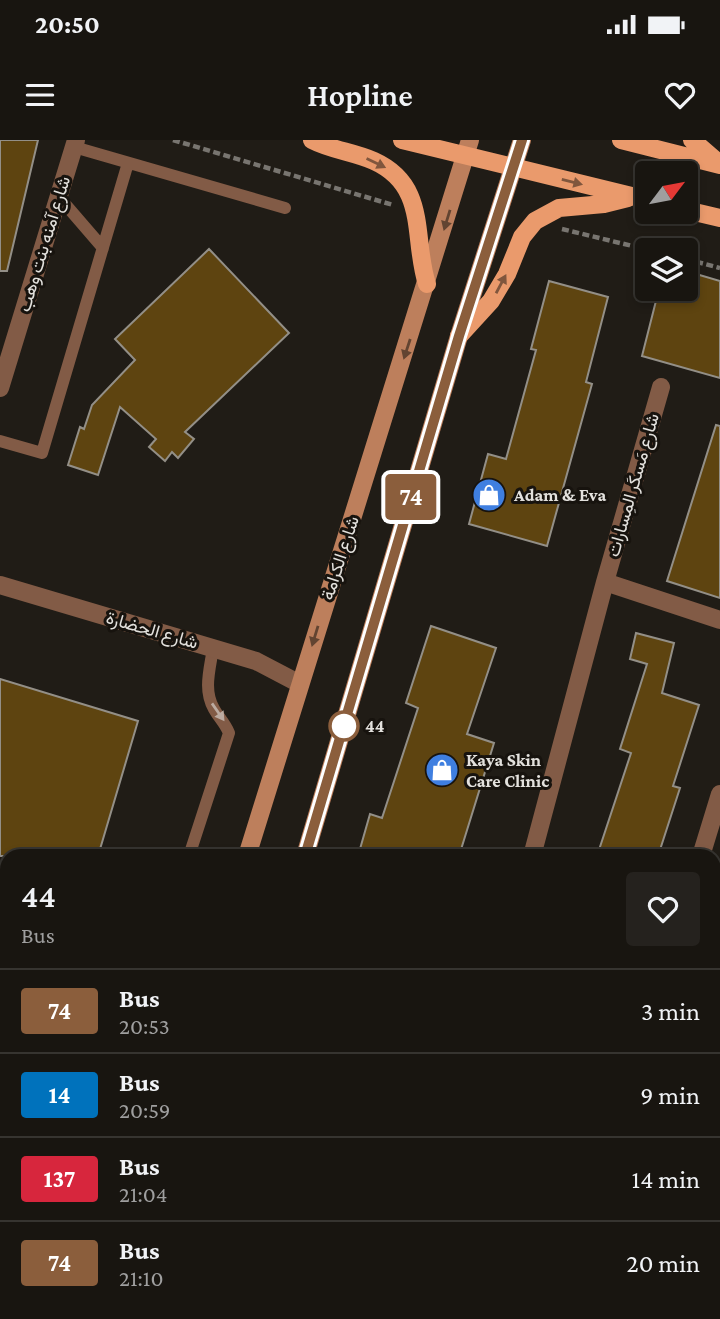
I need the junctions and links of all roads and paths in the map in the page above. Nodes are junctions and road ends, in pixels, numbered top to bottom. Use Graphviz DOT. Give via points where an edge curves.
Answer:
graph roads {
  1 [pos="173,140"];
  2 [pos="312,140"];
  3 [pos="402,140"];
  4 [pos="522,140"];
  5 [pos="621,140"];
  6 [pos="692,140"];
  7 [pos="75,143"];
  8 [pos="468,148"];
  9 [pos="128,163"];
  10 [pos="720,164"];
  11 [pos="513,167"];
  12 [pos="410,194"];
  13 [pos="59,197"];
  14 [pos="635,197"];
  15 [pos="635,199"];
  16 [pos="285,208"];
  17 [pos="698,213"];
  18 [pos="543,215"];
  19 [pos="720,218"];
  20 [pos="635,247"];
  21 [pos="103,248"];
  22 [pos="698,262"];
  23 [pos="720,268"];
  24 [pos="427,284"];
  25 [pos="9,330"];
  26 [pos="459,336"];
  27 [pos="661,387"];
  28 [pos="0,388"];
  29 [pos="0,442"];
  30 [pos="605,582"];
  31 [pos="0,585"];
  32 [pos="720,620"];
  33 [pos="213,648"];
  34 [pos="300,684"];
  35 [pos="720,794"];
  36 [pos="716,823"];
  37 [pos="191,849"];
  38 [pos="249,849"];
  39 [pos="307,849"];
  40 [pos="534,849"];
  41 [pos="704,849"];
  1 -- 12 [label="path" via="397,206"];
  2 -- 12 [label="main road, one-way" via="376,162 395,175"];
  3 -- 8 [label="main road"];
  4 -- 11 [label="main road"];
  5 -- 10 [label="main road"];
  6 -- 10 [label="main road"];
  7 -- 9 [label="lane"];
  7 -- 13 [label="street, شارع آمنه بنت وهب"];
  8 -- 11 [label="main road"];
  8 -- 24 [label="main road, شارع الكرامة, one-way"];
  9 -- 16 [label="lane"];
  9 -- 21 [label="lane"];
  11 -- 14 [label="main road, one-way"];
  11 -- 26 [label="main road"];
  12 -- 24 [label="main road" via="418,217"];
  13 -- 21 [label="lane"];
  13 -- 25 [label="street, شارع آمنه بنت وهب"];
  15 -- 18 [label="main road" via="559,208"];
  17 -- 19 [label="main road"];
  18 -- 20 [label="path" via="550,226"];
  26 -- 18 [label="main road, one-way" via="491,301 522,237"];
  21 -- 29 [label="lane" via="42,453"];
  22 -- 23 [label="path"];
  24 -- 34 [label="main road, شارع الكرامة, one-way"];
  25 -- 28 [label="street, شارع آمنه بنت وهب"];
  26 -- 39 [label="main road"];
  27 -- 30 [label="street, شارع مَسكَر المِسارات"];
  30 -- 32 [label="street"];
  30 -- 40 [label="street, شارع مَسكَر المِسارات"];
  31 -- 33 [label="street, شارع الحضارة"];
  33 -- 34 [label="street, شارع الحضارة" via="256,660"];
  33 -- 37 [label="lane, one-way" via="207,691 229,733"];
  34 -- 38 [label="main road, شارع الكرامة"];
  35 -- 36 [label="street"];
  36 -- 41 [label="street"];
}
